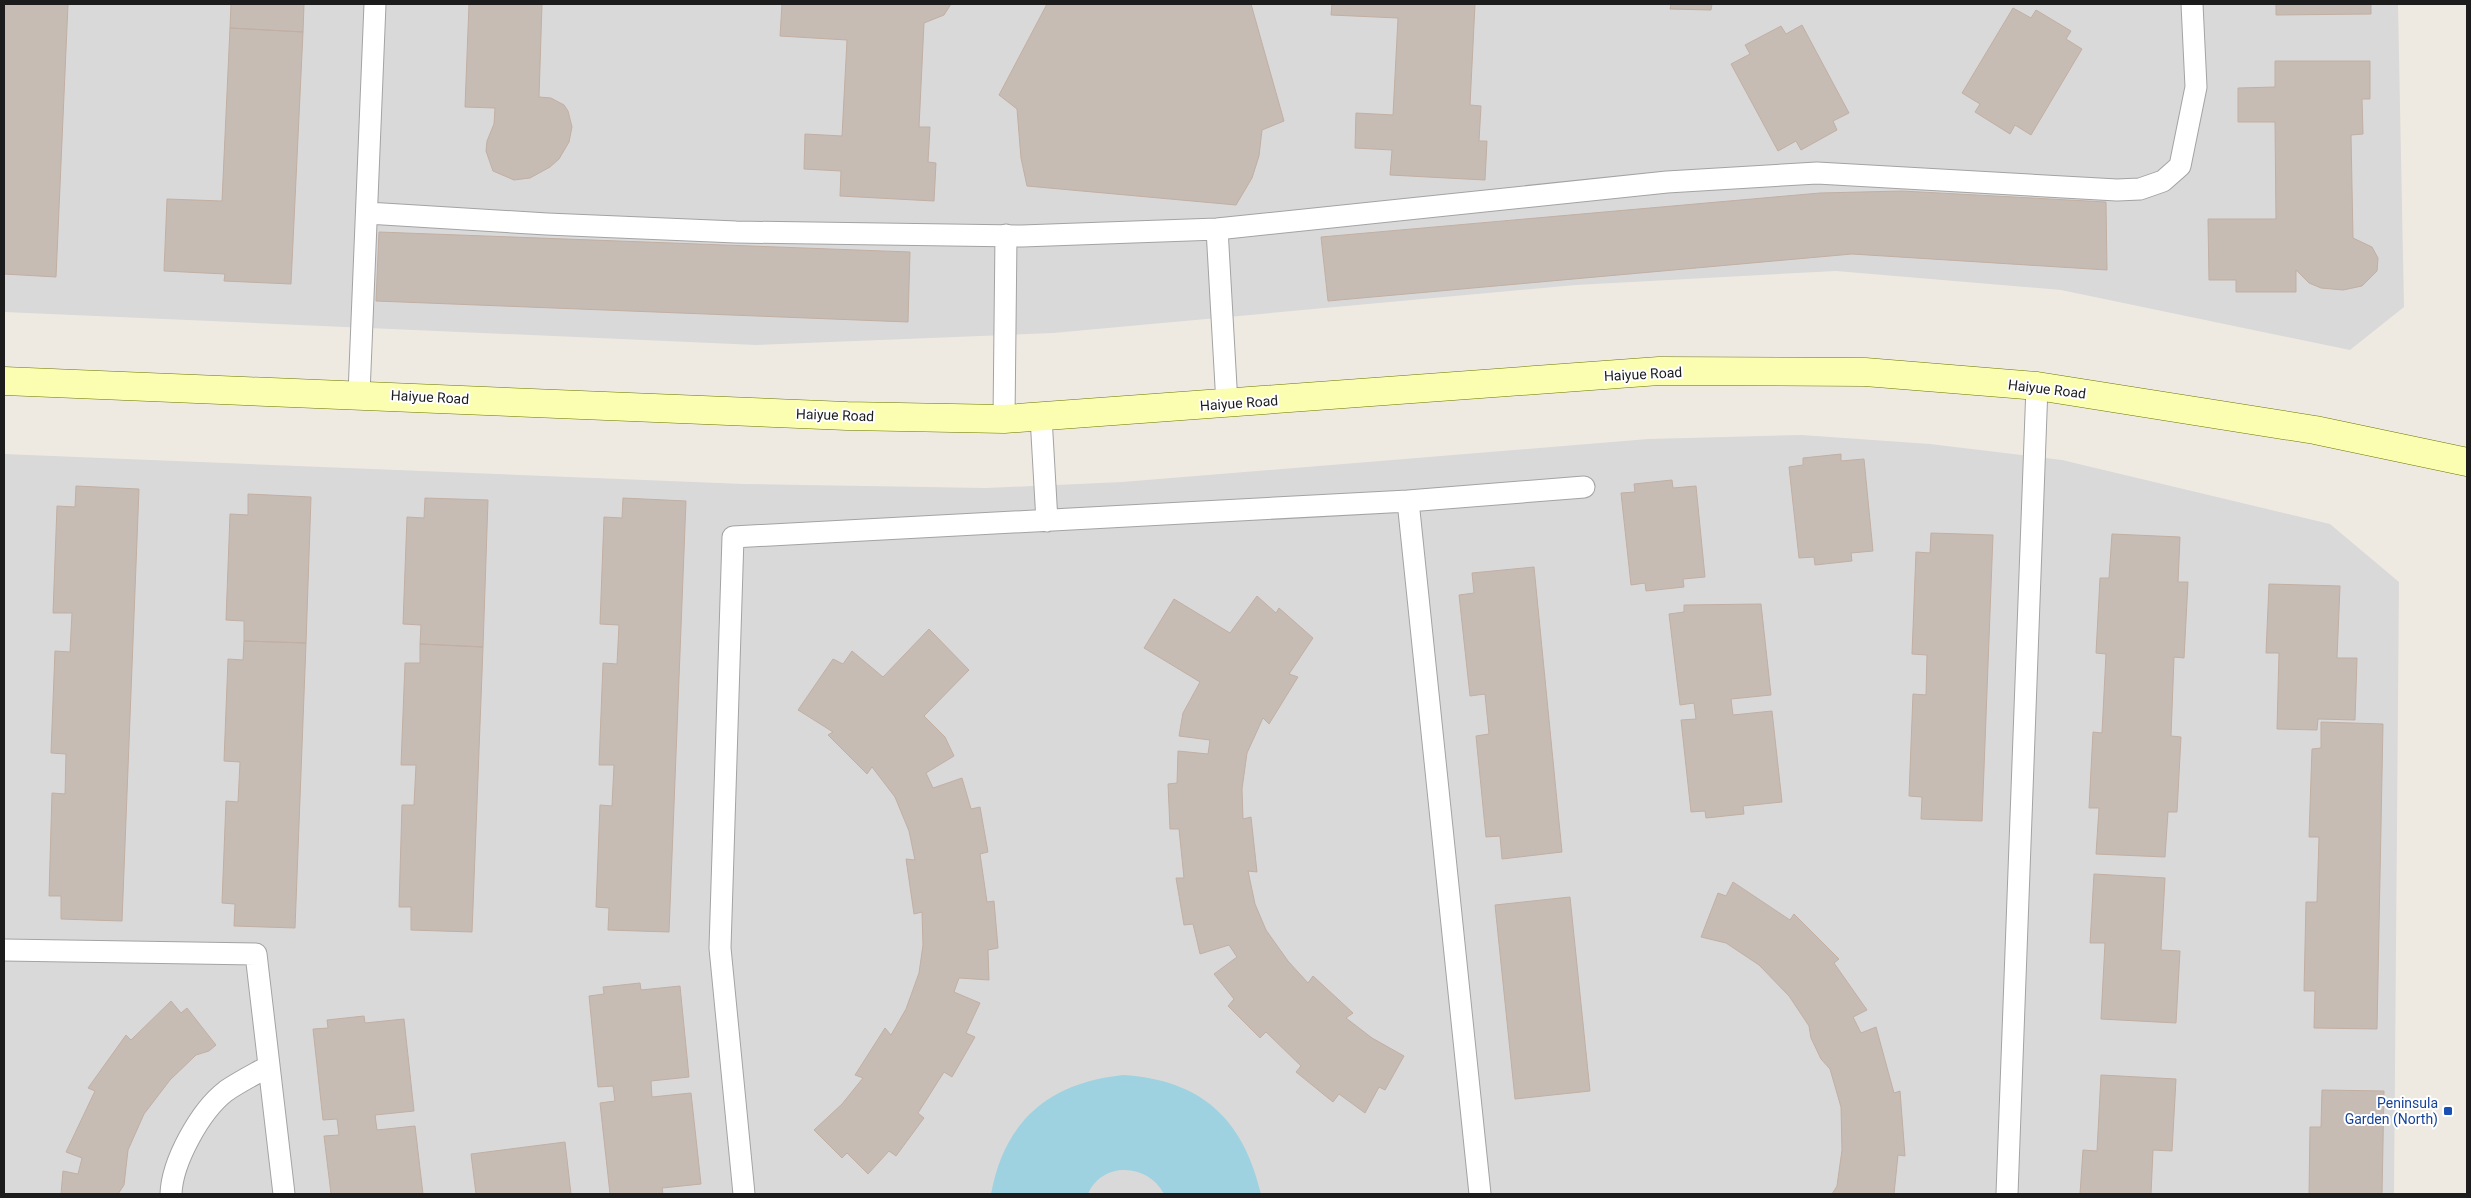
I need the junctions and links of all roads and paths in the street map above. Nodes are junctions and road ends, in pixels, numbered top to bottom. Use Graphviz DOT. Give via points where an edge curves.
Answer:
graph roads {
  1 [pos="375,4"];
  2 [pos="2192,4"];
  3 [pos="367,213"];
  4 [pos="1217,229"];
  5 [pos="1006,236"];
  6 [pos="4,381"];
  7 [pos="2038,386"];
  8 [pos="359,394"];
  9 [pos="1226,404"];
  10 [pos="1041,417"];
  11 [pos="1004,419"];
  12 [pos="2467,462"];
  13 [pos="1584,486"];
  14 [pos="1408,501"];
  15 [pos="1047,521"];
  16 [pos="4,950"];
  17 [pos="269,1066"];
  18 [pos="171,1194"];
  19 [pos="284,1194"];
  20 [pos="744,1194"];
  21 [pos="1480,1194"];
  22 [pos="2007,1194"];
  1 -- 3 [label="lane"];
  2 -- 4 [label="lane" via="2196,87 2180,166 2164,180 2140,189 1817,173 1667,182"];
  3 -- 5 [label="lane" via="736,232"];
  3 -- 8 [label="lane"];
  4 -- 5 [label="lane"];
  4 -- 9 [label="lane"];
  5 -- 11 [label="lane"];
  6 -- 8 [label="street, Haiyue Road"];
  7 -- 9 [label="street, Haiyue Road" via="1865,372 1659,371"];
  7 -- 12 [label="street, Haiyue Road" via="2315,430"];
  7 -- 22 [label="lane"];
  8 -- 11 [label="street, Haiyue Road" via="847,416"];
  9 -- 10 [label="street, Haiyue Road"];
  10 -- 11 [label="street, Haiyue Road"];
  10 -- 15 [label="lane"];
  13 -- 14 [label="lane"];
  14 -- 15 [label="lane"];
  14 -- 21 [label="lane"];
  15 -- 20 [label="lane" via="733,537 720,948"];
  16 -- 17 [label="lane" via="256,954"];
  17 -- 18 [label="lane" via="225,1092 191,1132 172,1181"];
  17 -- 19 [label="lane"];
}
